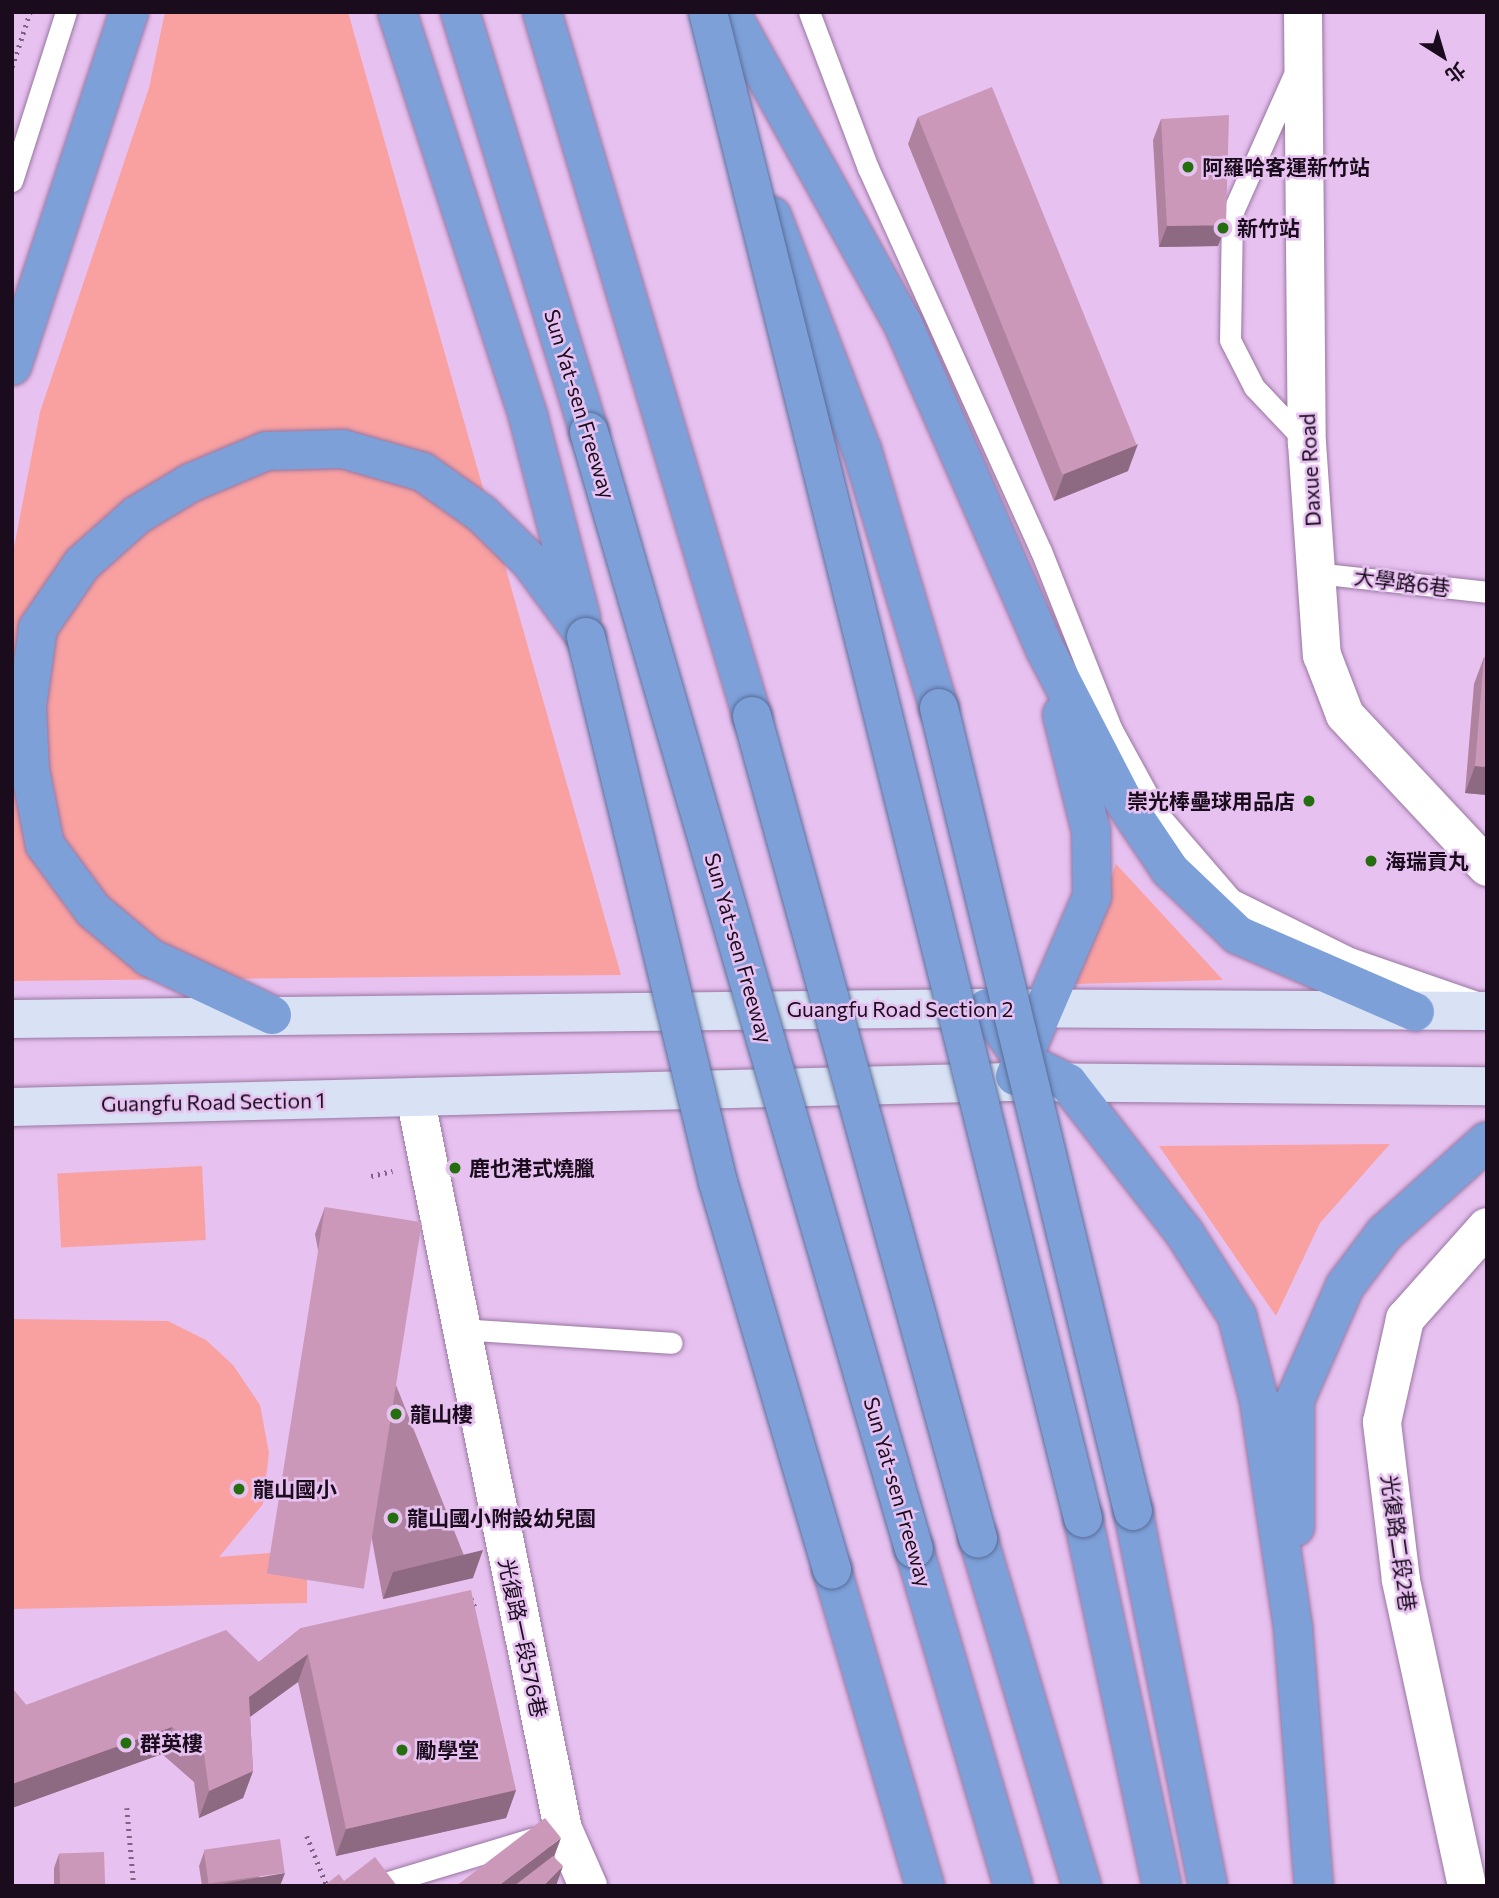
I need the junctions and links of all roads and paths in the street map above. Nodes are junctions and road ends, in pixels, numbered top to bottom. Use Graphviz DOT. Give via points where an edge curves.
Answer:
graph roads {
  1 [pos="30,12"];
  2 [pos="66,12"];
  3 [pos="129,12"];
  4 [pos="397,12"];
  5 [pos="460,12"];
  6 [pos="542,12"];
  7 [pos="693,12"];
  8 [pos="708,12"];
  9 [pos="730,12"];
  10 [pos="809,12"];
  11 [pos="1303,12"];
  12 [pos="1303,55"];
  13 [pos="12,67"];
  14 [pos="12,181"];
  15 [pos="12,366"];
  16 [pos="1307,443"];
  17 [pos="1316,573"];
  18 [pos="1487,592"];
  19 [pos="38,628"];
  20 [pos="586,637"];
  21 [pos="1045,649"];
  22 [pos="12,683"];
  23 [pos="1487,867"];
  24 [pos="987,1008"];
  25 [pos="1042,1008"];
  26 [pos="1487,1008"];
  27 [pos="1415,1012"];
  28 [pos="272,1015"];
  29 [pos="12,1019"];
  30 [pos="1018,1072"];
  31 [pos="1068,1083"];
  32 [pos="1487,1086"];
  33 [pos="415,1097"];
  34 [pos="12,1107"];
  35 [pos="1487,1141"];
  36 [pos="1487,1227"];
  37 [pos="458,1329"];
  38 [pos="672,1343"];
  39 [pos="458,1594"];
  40 [pos="477,1617"];
  41 [pos="1293,1627"];
  42 [pos="127,1808"];
  43 [pos="563,1829"];
  44 [pos="307,1836"];
  45 [pos="134,1886"];
  46 [pos="327,1886"];
  47 [pos="375,1886"];
  48 [pos="588,1886"];
  49 [pos="925,1886"];
  50 [pos="1013,1886"];
  51 [pos="1083,1886"];
  52 [pos="1162,1886"];
  53 [pos="1208,1886"];
  54 [pos="1314,1886"];
  55 [pos="1467,1886"];
  1 -- 13 [label="path"];
  2 -- 14 [label="lane"];
  3 -- 15 [label="highway"];
  4 -- 20 [label="highway" via="528,416"];
  5 -- 50 [label="highway, Sun Yat-sen Freeway, bridge" via="589,432"];
  6 -- 51 [label="highway, bridge" via="752,716 978,1538"];
  7 -- 53 [label="highway, bridge" via="862,450 939,708 1133,1511"];
  8 -- 52 [label="highway, bridge" via="1083,1518"];
  9 -- 21 [label="highway" via="903,324"];
  10 -- 26 [label="lane" via="868,168 1041,551 1111,728 1158,814 1231,899 1350,958"];
  11 -- 12 [label="street, Daxue Road"];
  12 -- 16 [label="street, Daxue Road"];
  12 -- 16 [label="lane" via="1232,214 1230,340 1254,387"];
  16 -- 17 [label="street, Daxue Road"];
  17 -- 18 [label="lane, 大學路6巷"];
  17 -- 23 [label="street, Daxue Road" via="1322,655 1345,715"];
  19 -- 20 [label="highway" via="82,564 137,516 190,483 266,451 343,449 423,472 482,514 530,561"];
  19 -- 22 [label="highway"];
  19 -- 28 [label="highway" via="27,706 30,770 45,845 93,911 149,957"];
  20 -- 49 [label="highway, bridge" via="718,1182"];
  21 -- 25 [label="highway" via="1091,831 1092,896"];
  21 -- 27 [label="highway" via="1123,800 1170,870 1238,935"];
  24 -- 25 [label="main road, Guangfu Road Section 2"];
  24 -- 28 [label="main road, Guangfu Road Section 2"];
  24 -- 30 [label="highway"];
  25 -- 27 [label="main road, Guangfu Road Section 2"];
  25 -- 30 [label="highway"];
  26 -- 27 [label="main road, Guangfu Road Section 2"];
  28 -- 29 [label="main road"];
  30 -- 31 [label="main road"];
  30 -- 33 [label="main road"];
  31 -- 32 [label="main road"];
  31 -- 41 [label="highway" via="1185,1234 1237,1316 1259,1400"];
  33 -- 34 [label="main road, Guangfu Road Section 1"];
  33 -- 37 [label="street, 光復路一段576巷"];
  35 -- 41 [label="highway" via="1385,1233 1345,1286 1295,1400"];
  36 -- 55 [label="street, 光復路二段2巷" via="1405,1319 1382,1422 1401,1580"];
  37 -- 38 [label="lane"];
  37 -- 43 [label="street, 光復路一段576巷"];
  39 -- 40 [label="path" via="471,1591"];
  41 -- 54 [label="highway"];
  42 -- 45 [label="path"];
  43 -- 47 [label="lane"];
  43 -- 48 [label="street, 光復路一段576巷"];
  44 -- 46 [label="path"];
}
